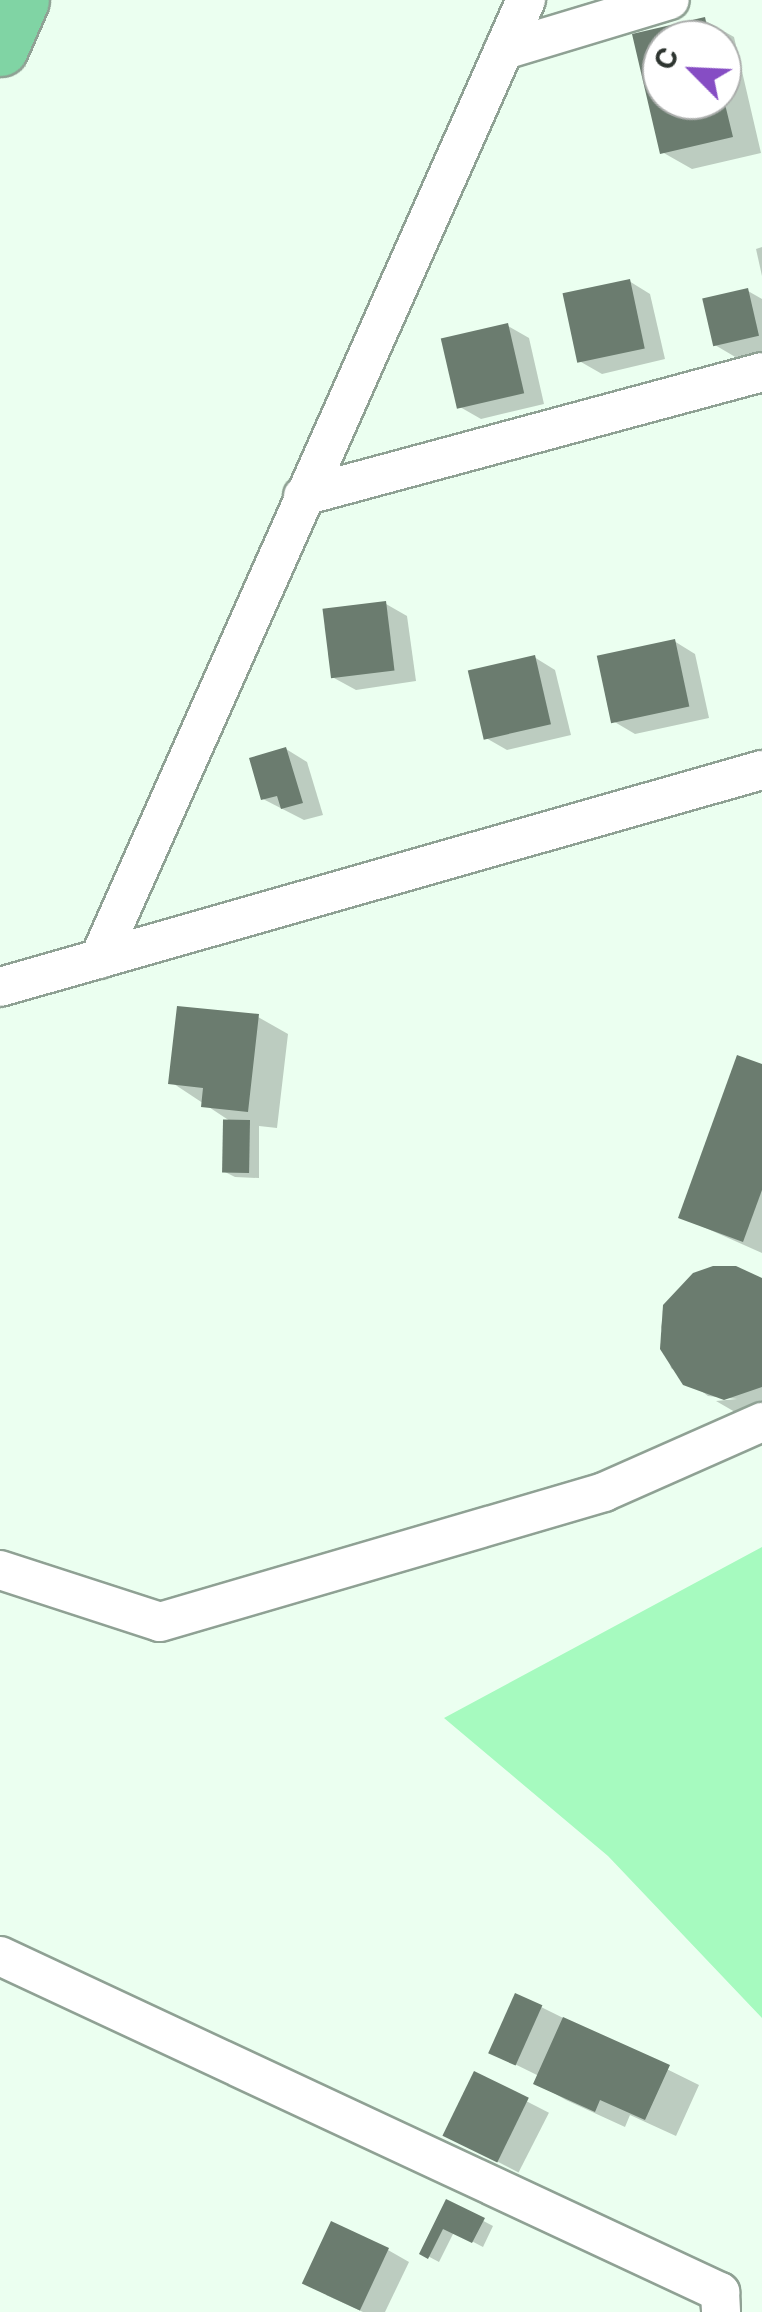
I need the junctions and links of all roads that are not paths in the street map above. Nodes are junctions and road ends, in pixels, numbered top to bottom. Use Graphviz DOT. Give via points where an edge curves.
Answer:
graph roads {
  1 [pos="20,0"];
  2 [pos="526,0"];
  3 [pos="670,0"];
  4 [pos="0,48"];
  5 [pos="504,50"];
  6 [pos="762,372"];
  7 [pos="304,496"];
  8 [pos="762,770"];
  9 [pos="99,959"];
  10 [pos="0,987"];
  11 [pos="762,1422"];
  12 [pos="0,1570"];
  13 [pos="0,1956"];
  14 [pos="721,2312"];
  1 -- 4 [label="main road"];
  2 -- 5 [label="street"];
  3 -- 5 [label="street"];
  5 -- 7 [label="street"];
  6 -- 7 [label="street"];
  7 -- 9 [label="street"];
  8 -- 9 [label="street"];
  9 -- 10 [label="street"];
  11 -- 12 [label="street" via="604,1492 160,1622"];
  13 -- 14 [label="street" via="720,2292"];
}
